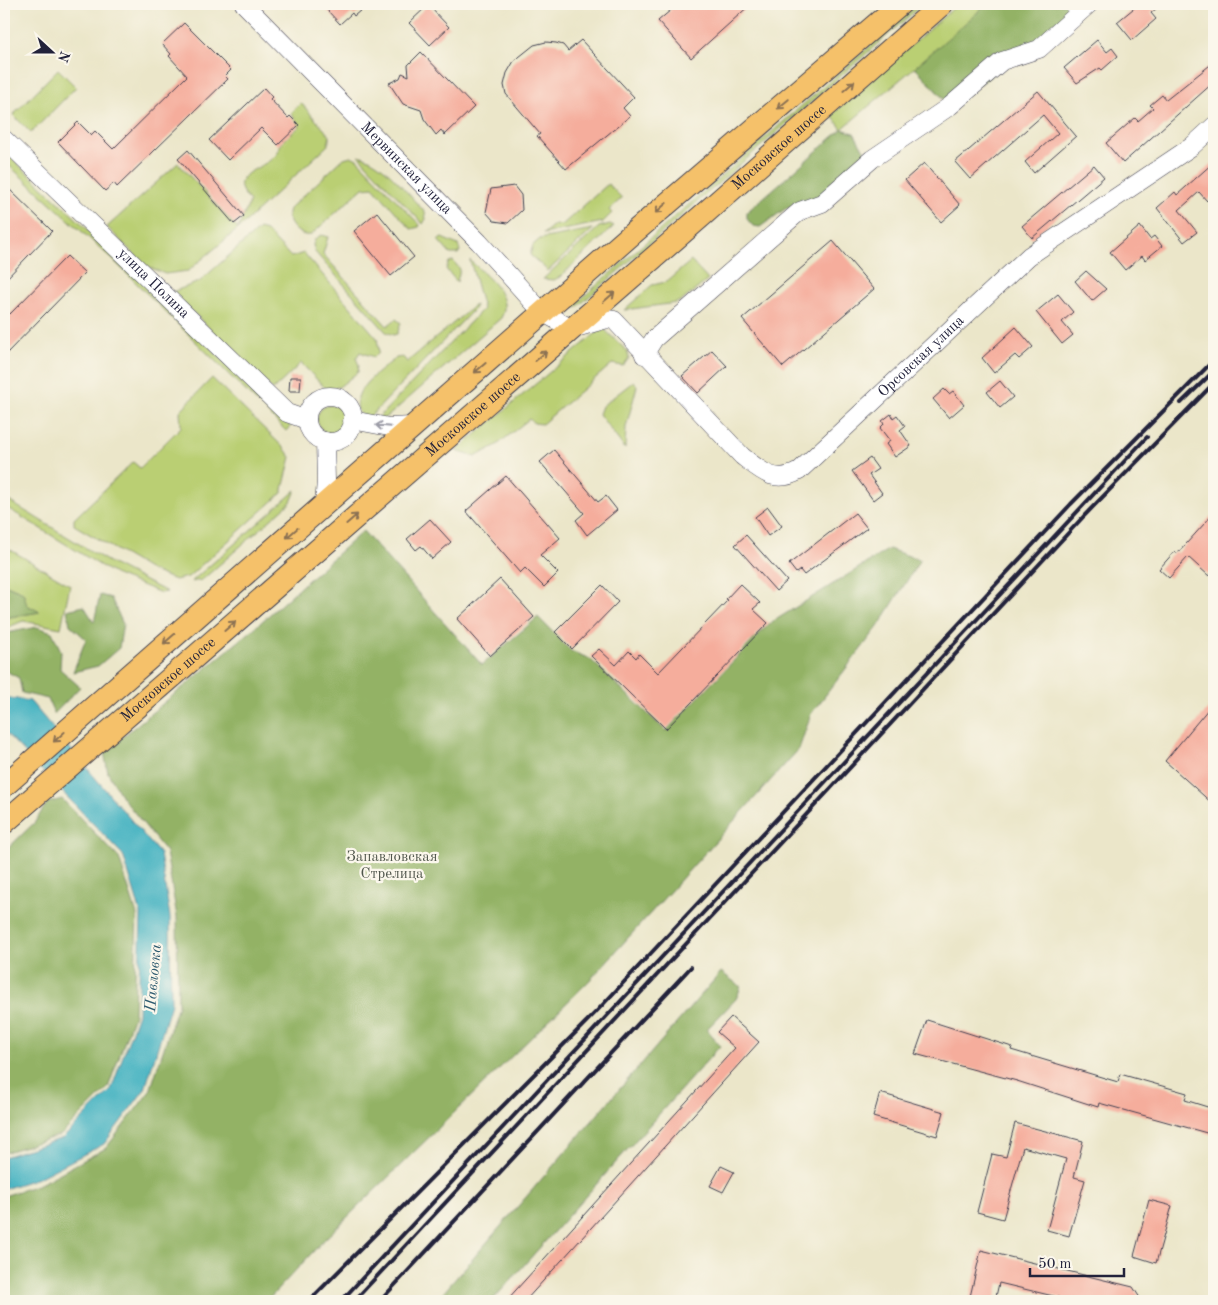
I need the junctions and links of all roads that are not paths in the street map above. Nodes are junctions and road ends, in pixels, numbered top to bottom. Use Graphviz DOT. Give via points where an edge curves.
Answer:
graph roads {
  1 [pos="244,4"];
  2 [pos="900,4"];
  3 [pos="942,4"];
  4 [pos="1089,4"];
  5 [pos="1214,126"];
  6 [pos="4,139"];
  7 [pos="542,312"];
  8 [pos="572,329"];
  9 [pos="644,355"];
  10 [pos="307,420"];
  11 [pos="352,420"];
  12 [pos="414,426"];
  13 [pos="325,441"];
  14 [pos="324,504"];
  15 [pos="9,782"];
  16 [pos="4,823"];
  1 -- 7 [label="street, Мервинская улица" via="479,242"];
  2 -- 7 [label="main road, Московское шоссе, one-way"];
  8 -- 3 [label="main road, Московское шоссе, one-way"];
  4 -- 9 [label="street" via="1039,49 1002,61 950,106 872,159 822,203 800,212 654,339"];
  5 -- 9 [label="street, Орсовская улица" via="1184,152 1029,256 789,477 771,476 742,456"];
  6 -- 10 [label="street, улица Полина" via="287,413"];
  7 -- 8 [label="street, Мервинская улица"];
  7 -- 12 [label="main road, Московское шоссе, one-way"];
  8 -- 9 [label="street, Орсовская улица" via="614,320"];
  16 -- 8 [label="main road, Московское шоссе, one-way"];
  10 -- 11 [label="street" via="310,407 327,396 346,403"];
  10 -- 13 [label="street" via="312,434"];
  12 -- 11 [label="street, one-way" via="389,427"];
  11 -- 13 [label="street" via="343,437"];
  12 -- 14 [label="main road, Московское шоссе"];
  13 -- 14 [label="street"];
  14 -- 15 [label="main road, Московское шоссе, one-way"];
}
